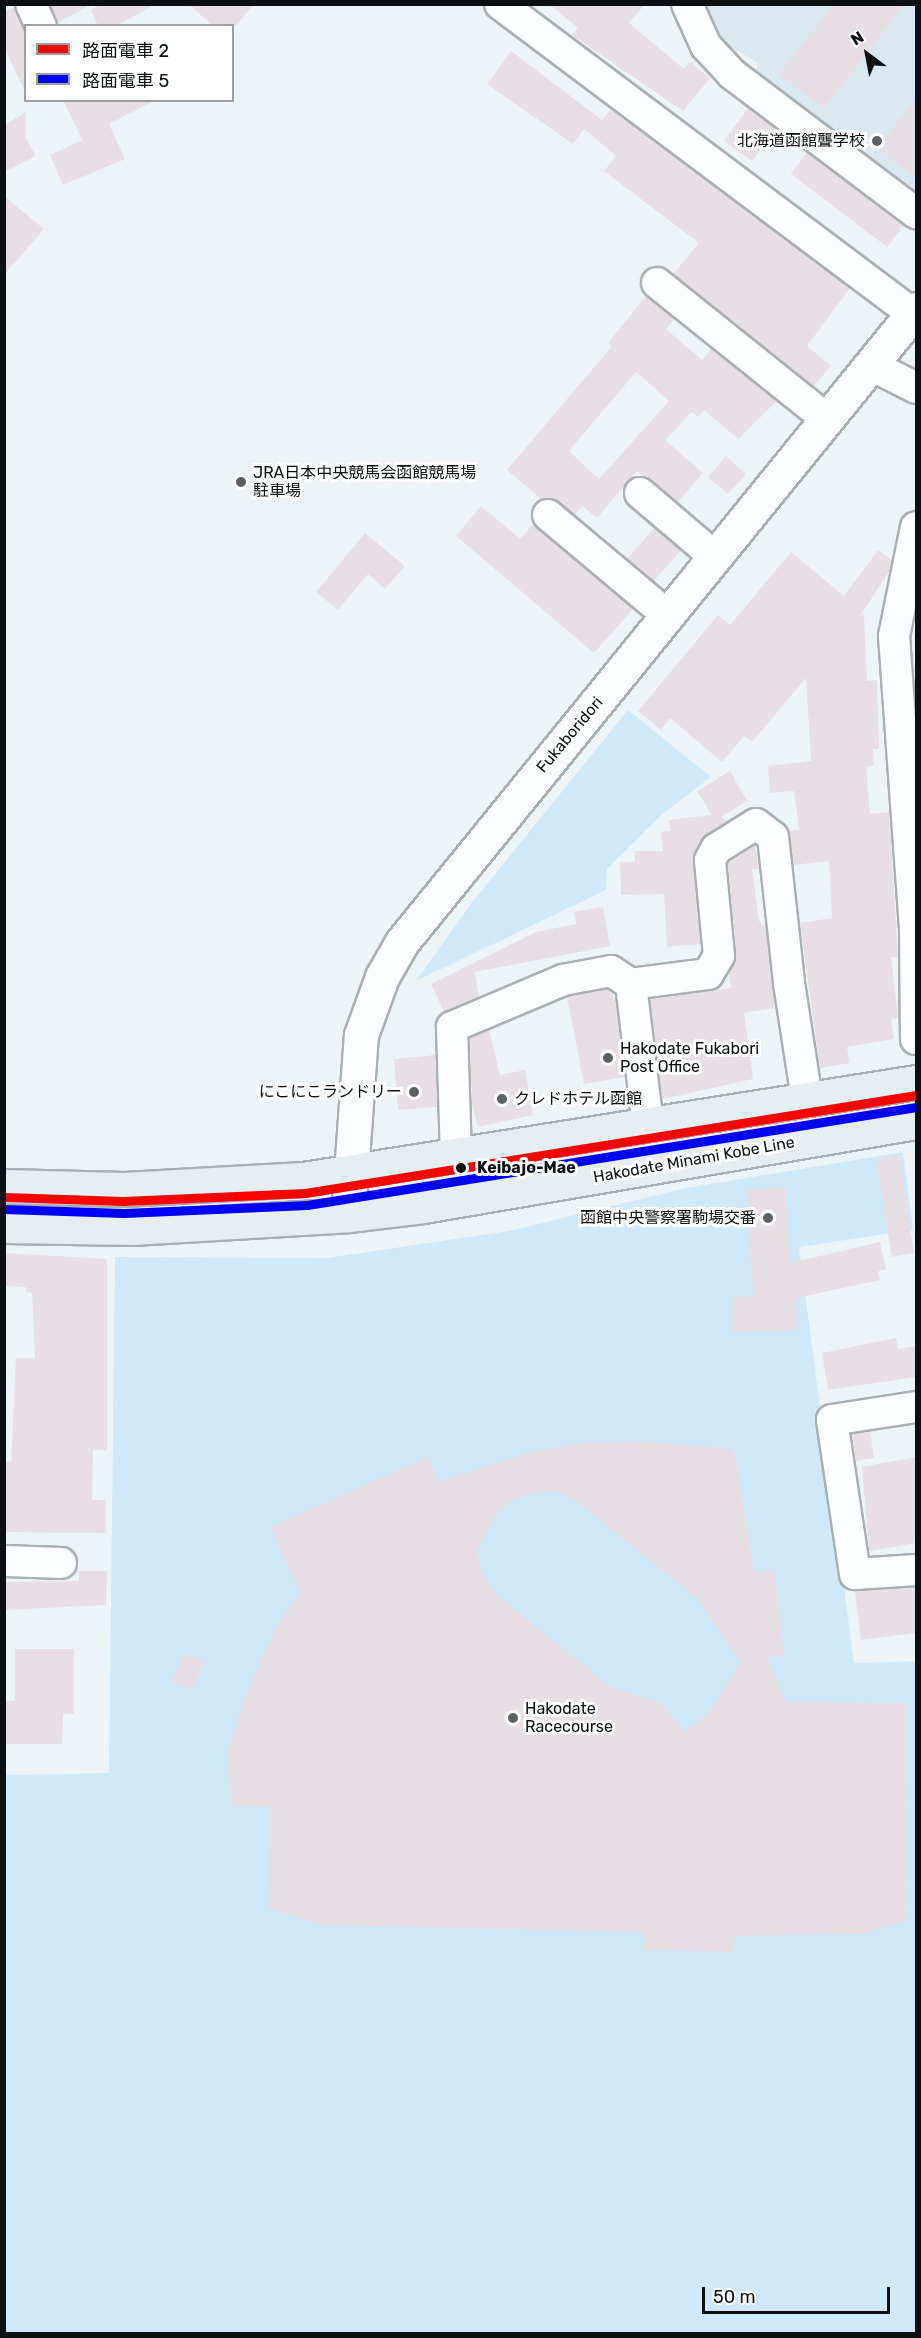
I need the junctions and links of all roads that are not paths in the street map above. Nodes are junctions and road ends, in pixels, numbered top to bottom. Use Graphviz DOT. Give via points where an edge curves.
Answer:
graph roads {
  1 [pos="31,4"];
  2 [pos="500,4"];
  3 [pos="687,4"];
  4 [pos="40,24"];
  5 [pos="916,213"];
  6 [pos="657,283"];
  7 [pos="915,312"];
  8 [pos="873,366"];
  9 [pos="916,388"];
  10 [pos="812,407"];
  11 [pos="640,493"];
  12 [pos="548,515"];
  13 [pos="916,527"];
  14 [pos="701,544"];
  15 [pos="653,603"];
  16 [pos="631,984"];
  17 [pos="916,1039"];
  18 [pos="916,1082"];
  19 [pos="807,1099"];
  20 [pos="648,1125"];
  21 [pos="916,1128"];
  22 [pos="456,1156"];
  23 [pos="351,1172"];
  24 [pos="4,1186"];
  25 [pos="348,1215"];
  26 [pos="4,1226"];
  27 [pos="916,1407"];
  28 [pos="4,1561"];
  29 [pos="61,1563"];
  30 [pos="916,1570"];
  1 -- 4 [label="street"];
  2 -- 7 [label="street"];
  3 -- 5 [label="street" via="706,46 732,74"];
  6 -- 10 [label="street"];
  7 -- 8 [label="street, Fukaboridori"];
  8 -- 9 [label="street"];
  8 -- 23 [label="street, Fukaboridori" via="402,942 382,977 361,1035 355,1073"];
  11 -- 14 [label="street"];
  12 -- 15 [label="street"];
  13 -- 17 [label="street" via="894,636 915,928"];
  16 -- 19 [label="street" via="708,974 719,956 708,866 712,852 761,824 773,837"];
  16 -- 20 [label="street"];
  16 -- 22 [label="street" via="611,971 563,980 452,1027"];
  18 -- 19 [label="main road"];
  19 -- 20 [label="main road"];
  20 -- 22 [label="main road"];
  21 -- 25 [label="main road, Hakodate Minami Kobe Line"];
  22 -- 23 [label="main road"];
  23 -- 24 [label="main road" via="303,1179 124,1189"];
  23 -- 25 [label="street, Fukaboridori"];
  25 -- 26 [label="main road, Hakodate Minami Kobe Line" via="132,1228"];
  27 -- 30 [label="street" via="832,1420 855,1574"];
  28 -- 29 [label="street"];
}
